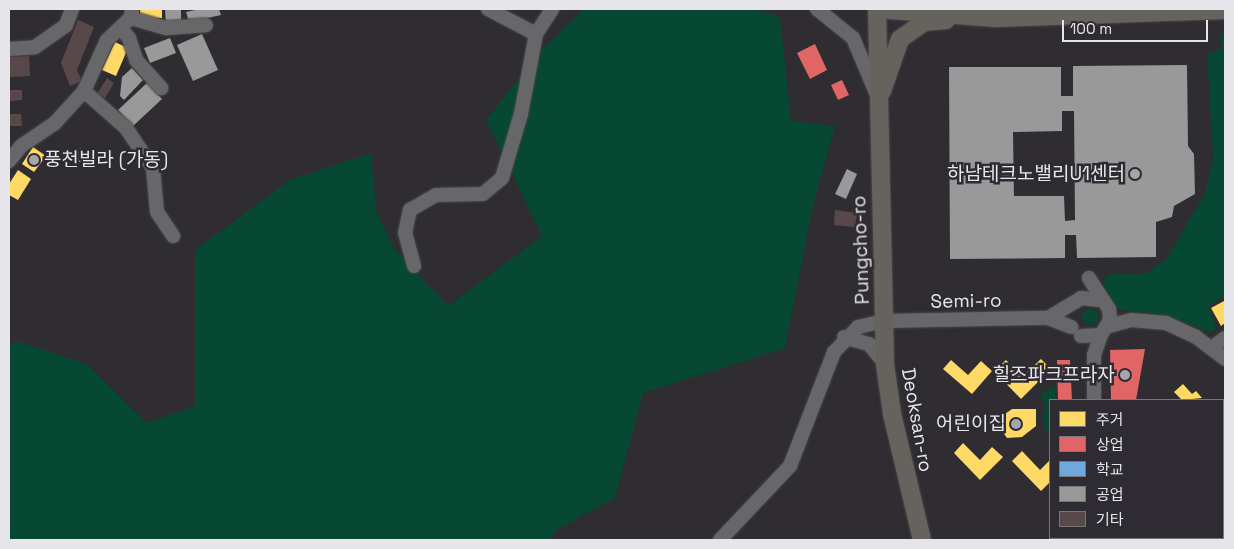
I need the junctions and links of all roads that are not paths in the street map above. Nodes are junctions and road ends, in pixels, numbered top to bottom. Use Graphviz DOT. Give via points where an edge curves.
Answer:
graph roads {
  1 [pos="72,9"];
  2 [pos="488,9"];
  3 [pos="552,9"];
  4 [pos="817,9"];
  5 [pos="878,9"];
  6 [pos="954,9"];
  7 [pos="1225,10"];
  8 [pos="932,12"];
  9 [pos="132,14"];
  10 [pos="996,18"];
  11 [pos="206,25"];
  12 [pos="122,29"];
  13 [pos="536,34"];
  14 [pos="9,49"];
  15 [pos="161,88"];
  16 [pos="84,90"];
  17 [pos="878,100"];
  18 [pos="9,161"];
  19 [pos="173,236"];
  20 [pos="414,266"];
  21 [pos="1076,303"];
  22 [pos="1105,305"];
  23 [pos="1048,318"];
  24 [pos="1131,320"];
  25 [pos="885,321"];
  26 [pos="1105,330"];
  27 [pos="1076,332"];
  28 [pos="844,337"];
  29 [pos="1225,338"];
  30 [pos="1212,348"];
  31 [pos="1094,355"];
  32 [pos="1225,359"];
  33 [pos="885,364"];
  34 [pos="1094,399"];
  35 [pos="919,535"];
  36 [pos="723,539"];
  1 -- 14 [label="street" via="66,25 35,47"];
  2 -- 13 [label="street"];
  3 -- 13 [label="street"];
  4 -- 17 [label="street" via="853,38"];
  5 -- 8 [label="main road"];
  5 -- 17 [label="main road, Pungcho-ro"];
  6 -- 8 [label="street"];
  7 -- 10 [label="main road"];
  8 -- 10 [label="main road"];
  9 -- 11 [label="street" via="167,28"];
  9 -- 12 [label="street"];
  10 -- 17 [label="main road" via="933,21 908,31 898,45"];
  12 -- 15 [label="street" via="130,38 136,60"];
  12 -- 16 [label="street" via="107,40"];
  13 -- 20 [label="street" via="521,114 502,178 483,194 436,196 410,210 404,233"];
  16 -- 18 [label="street" via="54,124 21,146"];
  16 -- 19 [label="street" via="126,128 153,168 157,212"];
  17 -- 25 [label="main road, Pungcho-ro"];
  21 -- 22 [label="street"];
  21 -- 23 [label="street"];
  21 -- 27 [label="street"];
  22 -- 24 [label="street"];
  22 -- 26 [label="street"];
  23 -- 25 [label="street, Semi-ro"];
  23 -- 27 [label="street"];
  24 -- 26 [label="street"];
  24 -- 30 [label="street" via="1180,328"];
  25 -- 28 [label="street, Pungcho-ro" via="865,324"];
  25 -- 33 [label="main road, Deoksan-ro"];
  26 -- 27 [label="street"];
  26 -- 31 [label="street"];
  27 -- 31 [label="street"];
  28 -- 33 [label="street" via="869,344"];
  28 -- 36 [label="street, Pungcho-ro" via="834,352 790,466"];
  29 -- 30 [label="street"];
  30 -- 32 [label="street"];
  31 -- 34 [label="street"];
  33 -- 35 [label="main road, Deoksan-ro"];
}
